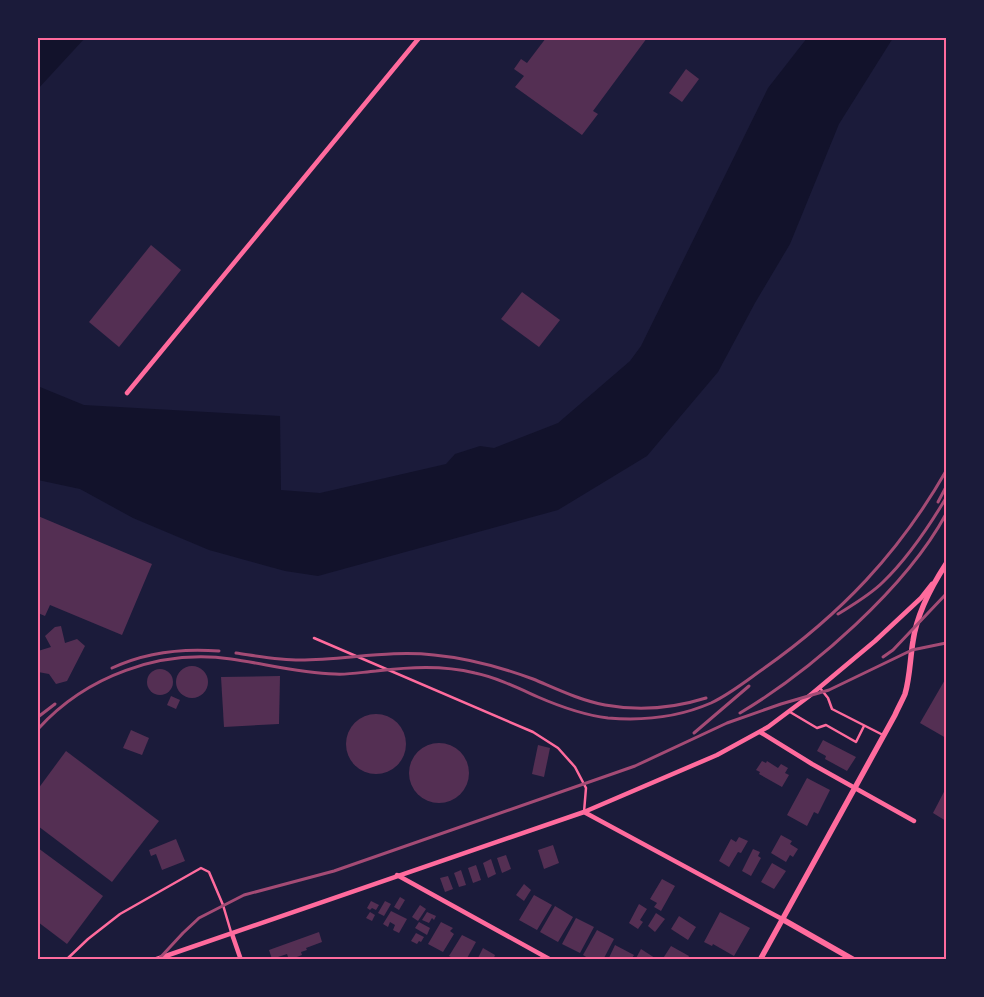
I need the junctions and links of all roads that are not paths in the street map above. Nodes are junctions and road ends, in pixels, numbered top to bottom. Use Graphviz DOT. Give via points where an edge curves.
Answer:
graph roads {
  1 [pos="419,38"];
  2 [pos="127,393"];
  3 [pos="946,564"];
  4 [pos="939,576"];
  5 [pos="314,638"];
  6 [pos="820,688"];
  7 [pos="790,712"];
  8 [pos="864,726"];
  9 [pos="760,732"];
  10 [pos="884,736"];
  11 [pos="855,788"];
  12 [pos="584,812"];
  13 [pos="914,820"];
  14 [pos="397,875"];
  15 [pos="782,919"];
  16 [pos="232,934"];
  17 [pos="66,960"];
  18 [pos="154,960"];
  19 [pos="241,960"];
  20 [pos="551,960"];
  21 [pos="760,960"];
  22 [pos="854,960"];
  1 -- 2 [label="street"];
  3 -- 4 [label="street"];
  4 -- 6 [label="street" via="882,635"];
  4 -- 10 [label="street" via="919,618 905,694"];
  5 -- 12 [label="lane" via="533,732 552,744 575,767 586,788"];
  6 -- 7 [label="street"];
  6 -- 8 [label="lane" via="832,709"];
  7 -- 8 [label="lane" via="816,728 826,725 856,742"];
  7 -- 9 [label="street"];
  8 -- 10 [label="lane"];
  9 -- 11 [label="street"];
  9 -- 12 [label="street" via="708,759"];
  10 -- 11 [label="street"];
  11 -- 13 [label="street"];
  11 -- 15 [label="street"];
  12 -- 14 [label="street"];
  12 -- 15 [label="street"];
  14 -- 16 [label="street"];
  14 -- 20 [label="street"];
  15 -- 21 [label="street"];
  15 -- 22 [label="street"];
  16 -- 17 [label="lane" via="209,872 201,868 120,914"];
  16 -- 18 [label="street"];
  16 -- 19 [label="street"];
}
